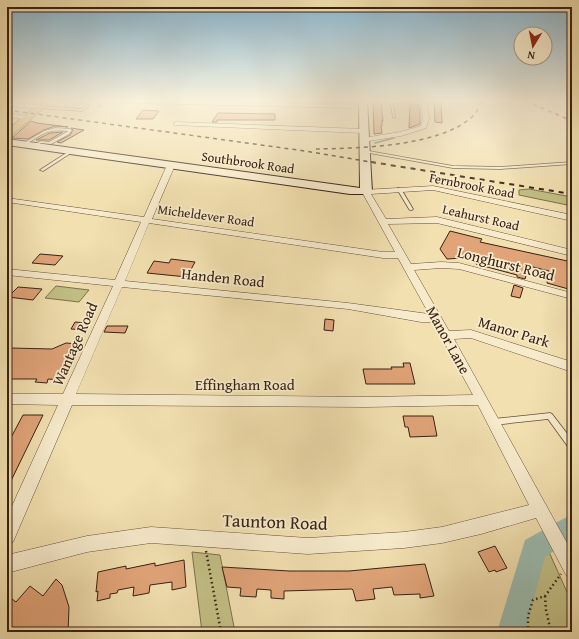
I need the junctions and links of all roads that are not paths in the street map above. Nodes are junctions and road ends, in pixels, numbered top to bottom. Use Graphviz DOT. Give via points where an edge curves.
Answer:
graph roads {
  1 [pos="39,131"];
  2 [pos="44,131"];
  3 [pos="69,131"];
  4 [pos="292,131"];
  5 [pos="363,131"];
  6 [pos="411,131"];
  7 [pos="363,135"];
  8 [pos="7,142"];
  9 [pos="23,144"];
  10 [pos="35,146"];
  11 [pos="72,151"];
  12 [pos="364,151"];
  13 [pos="572,163"];
  14 [pos="171,165"];
  15 [pos="42,170"];
  16 [pos="399,189"];
  17 [pos="366,192"];
  18 [pos="7,200"];
  19 [pos="411,209"];
  20 [pos="572,218"];
  21 [pos="147,220"];
  22 [pos="382,222"];
  23 [pos="572,253"];
  24 [pos="402,256"];
  25 [pos="408,267"];
  26 [pos="7,272"];
  27 [pos="119,283"];
  28 [pos="572,296"];
  29 [pos="436,318"];
  30 [pos="446,336"];
  31 [pos="572,367"];
  32 [pos="67,400"];
  33 [pos="482,400"];
  34 [pos="8,401"];
  35 [pos="494,422"];
  36 [pos="572,446"];
  37 [pos="541,509"];
  38 [pos="7,536"];
  39 [pos="7,564"];
  40 [pos="571,567"];
  1 -- 9 [label="lane"];
  2 -- 9 [label="lane"];
  3 -- 10 [label="lane" via="50,143 41,142"];
  4 -- 7 [label="street"];
  5 -- 7 [label="street, Manor Lane"];
  6 -- 7 [label="street" via="401,134"];
  7 -- 12 [label="street, Manor Lane"];
  8 -- 9 [label="street, Southbrook Road"];
  9 -- 10 [label="street, Southbrook Road"];
  10 -- 11 [label="street, Southbrook Road"];
  11 -- 14 [label="street, Southbrook Road"];
  11 -- 15 [label="lane"];
  12 -- 13 [label="lane" via="453,167 500,168"];
  12 -- 17 [label="street, Manor Lane"];
  14 -- 17 [label="street, Southbrook Road"];
  14 -- 21 [label="street, Wantage Road"];
  16 -- 17 [label="street, Fernbrook Road"];
  16 -- 19 [label="lane"];
  16 -- 20 [label="street, Fernbrook Road" via="434,188"];
  17 -- 22 [label="street, Manor Lane"];
  18 -- 21 [label="street, Micheldever Road"];
  21 -- 24 [label="street, Micheldever Road"];
  21 -- 27 [label="street, Wantage Road"];
  22 -- 23 [label="street, Leahurst Road" via="437,220"];
  22 -- 24 [label="street, Manor Lane"];
  24 -- 25 [label="street, Manor Lane"];
  25 -- 28 [label="street, Longhurst Road" via="459,266"];
  25 -- 29 [label="street, Manor Lane"];
  26 -- 27 [label="street, Handen Road"];
  27 -- 29 [label="street, Handen Road" via="348,306 421,318"];
  27 -- 32 [label="street, Wantage Road"];
  29 -- 30 [label="street, Manor Lane"];
  30 -- 31 [label="street, Manor Park" via="471,334"];
  30 -- 33 [label="street, Manor Lane"];
  32 -- 33 [label="street, Effingham Road"];
  32 -- 34 [label="street, Effingham Road"];
  32 -- 38 [label="street, Wantage Road"];
  33 -- 35 [label="street, Manor Lane"];
  35 -- 36 [label="lane" via="550,416"];
  35 -- 37 [label="street, Manor Lane"];
  37 -- 39 [label="street, Taunton Road" via="473,528 404,540 308,546 151,535 87,544"];
  37 -- 40 [label="street, Manor Lane"];
}
